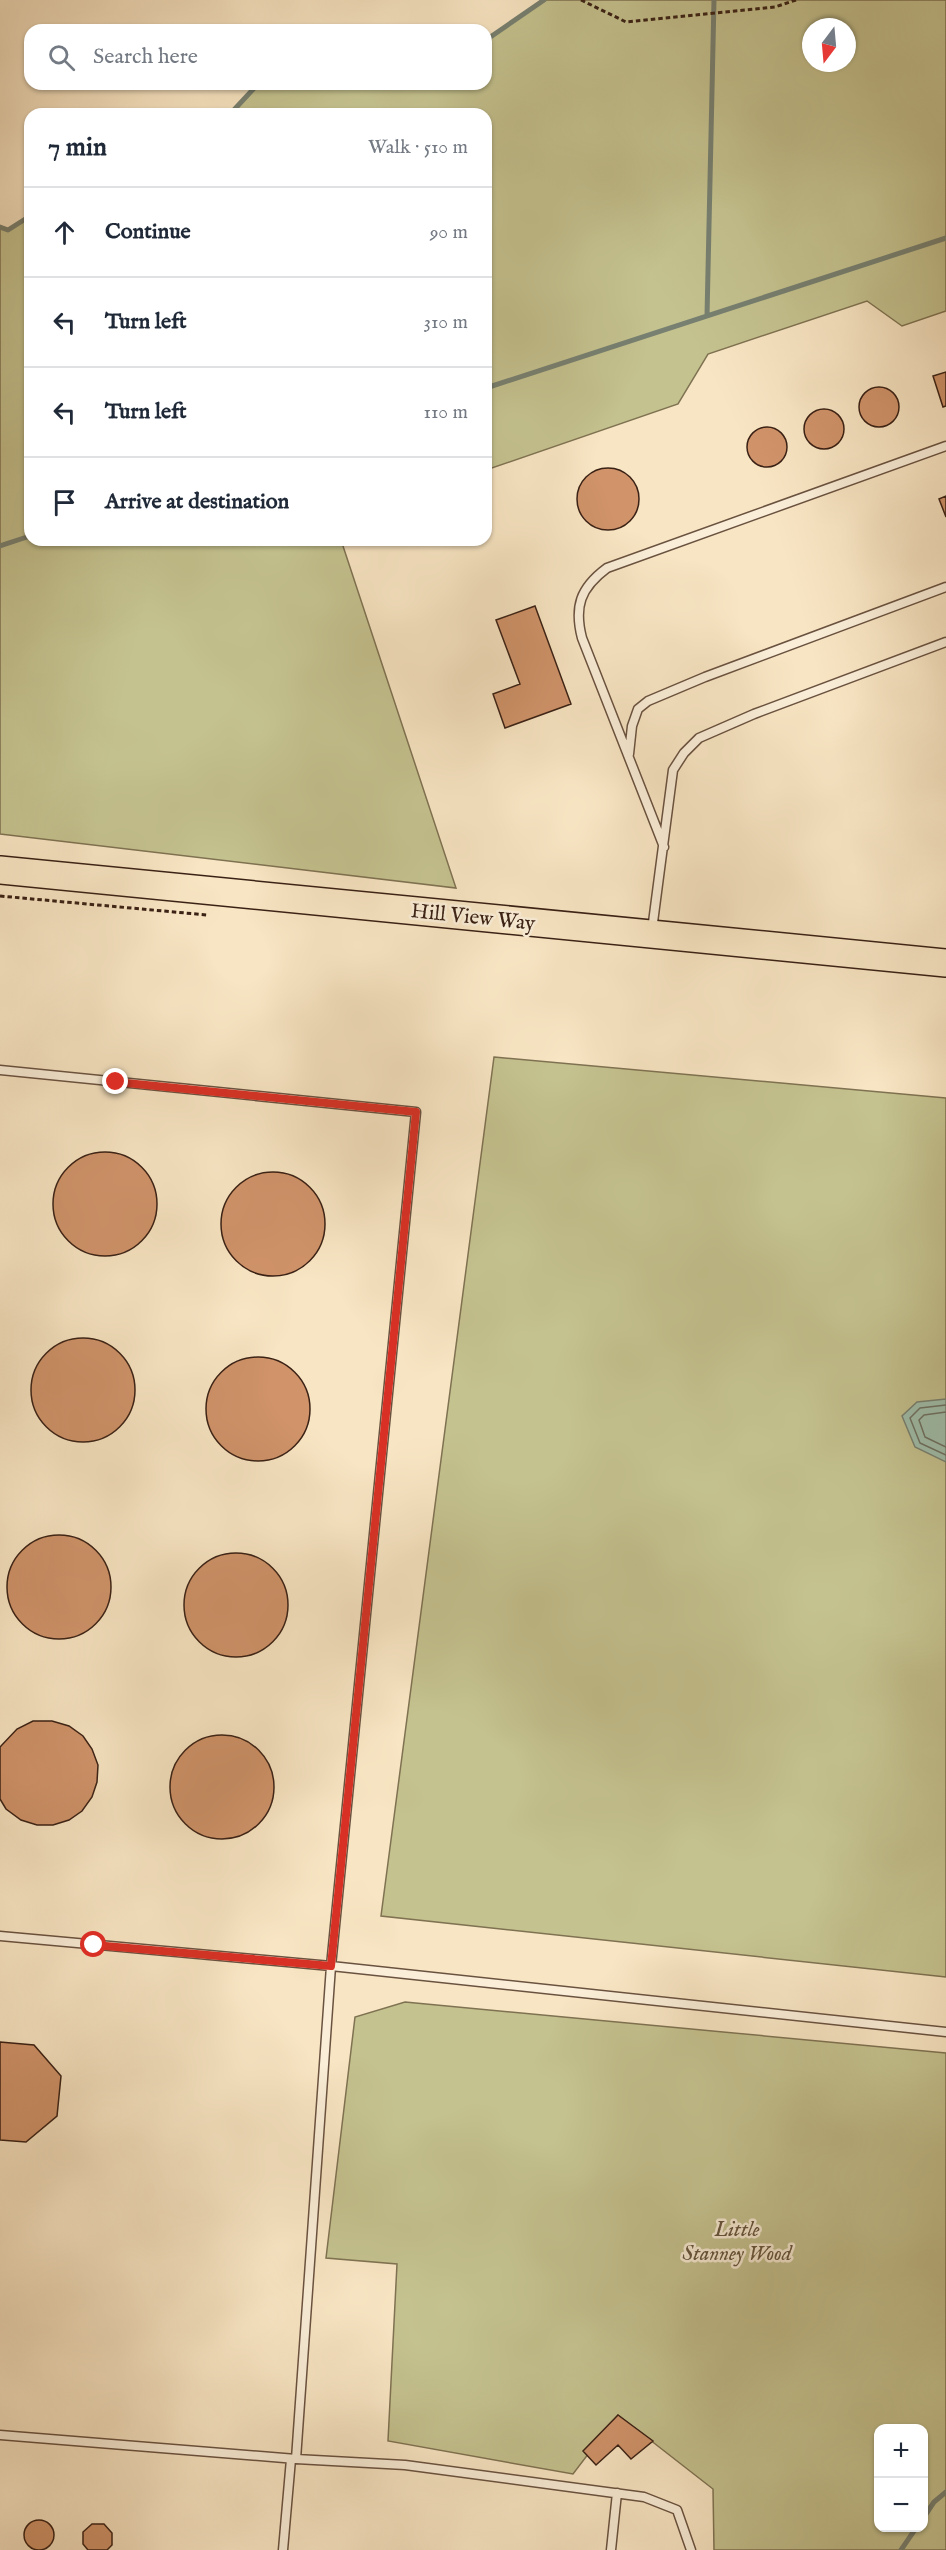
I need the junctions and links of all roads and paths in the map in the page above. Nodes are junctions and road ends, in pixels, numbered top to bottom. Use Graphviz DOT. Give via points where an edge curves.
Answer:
graph roads {
  1 [pos="581,0"];
  2 [pos="796,0"];
  3 [pos="946,446"];
  4 [pos="946,587"];
  5 [pos="946,642"];
  6 [pos="629,759"];
  7 [pos="664,847"];
  8 [pos="0,870"];
  9 [pos="651,936"];
  10 [pos="946,963"];
  11 [pos="0,1070"];
  12 [pos="0,1936"];
  13 [pos="331,1966"];
  14 [pos="946,2031"];
  15 [pos="0,2435"];
  16 [pos="294,2459"];
  17 [pos="618,2493"];
  18 [pos="283,2550"];
  19 [pos="611,2550"];
  20 [pos="691,2550"];
  1 -- 2 [label="path" via="626,22 775,7"];
  3 -- 6 [label="lane" via="607,568 594,578 585,589 578,620"];
  4 -- 6 [label="lane" via="648,701 638,709 632,726"];
  5 -- 7 [label="lane" via="699,738 674,770"];
  6 -- 7 [label="lane"];
  7 -- 9 [label="lane"];
  8 -- 9 [label="main road, Hill View Way"];
  9 -- 10 [label="main road, Hill View Way"];
  11 -- 13 [label="lane" via="416,1112"];
  12 -- 13 [label="lane"];
  13 -- 14 [label="lane"];
  13 -- 16 [label="lane"];
  15 -- 16 [label="lane"];
  16 -- 17 [label="lane" via="405,2465"];
  16 -- 18 [label="lane"];
  17 -- 19 [label="lane"];
  17 -- 20 [label="lane" via="644,2497 677,2511"];
}
